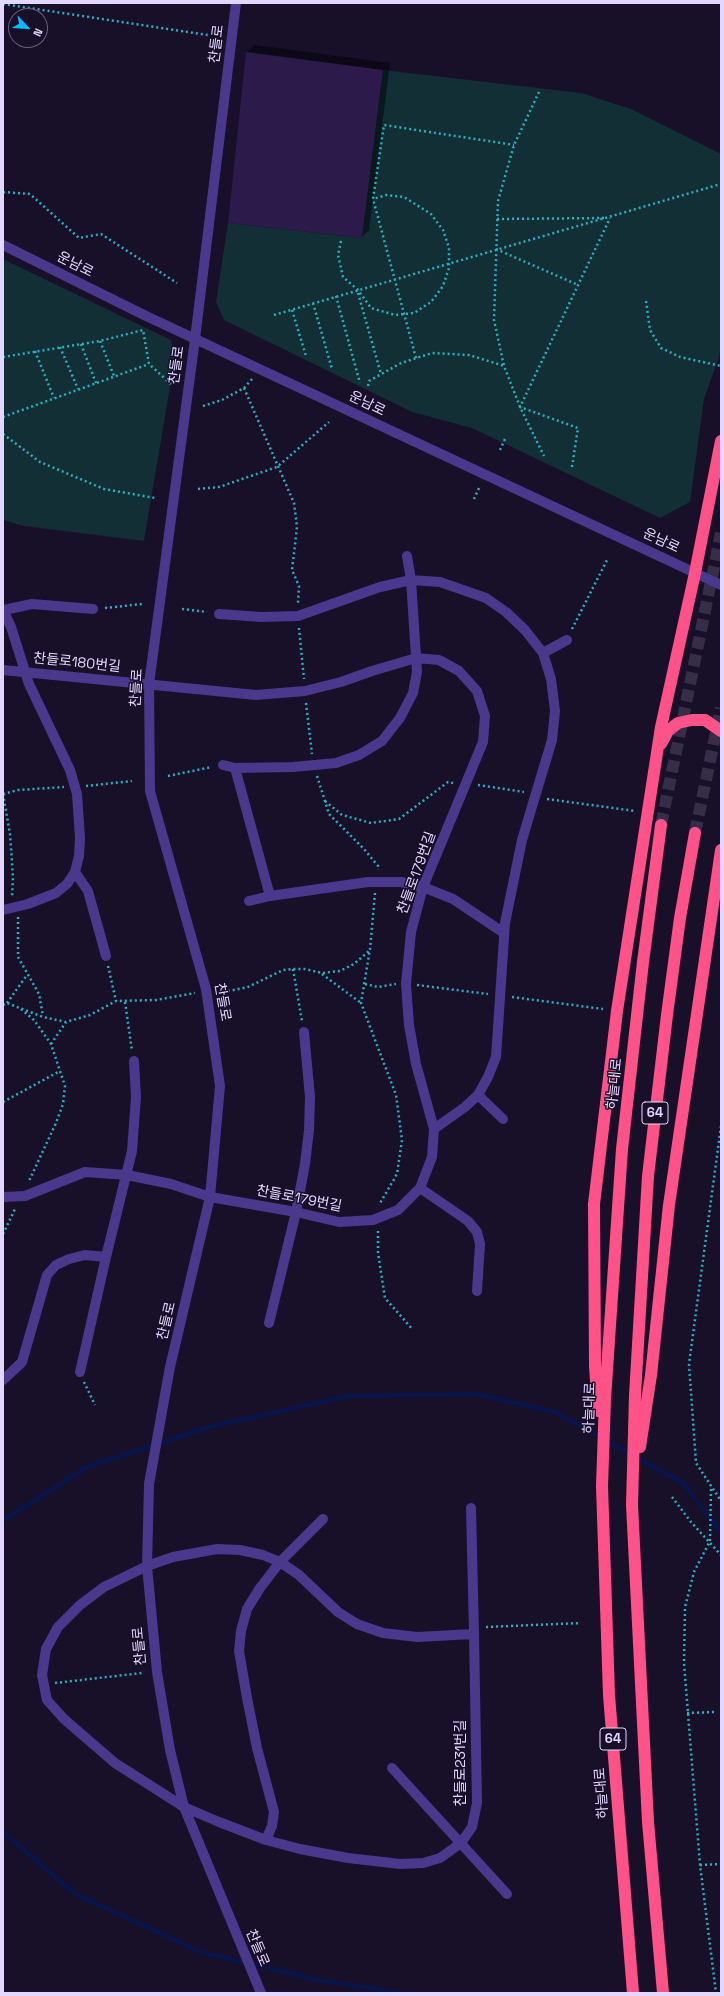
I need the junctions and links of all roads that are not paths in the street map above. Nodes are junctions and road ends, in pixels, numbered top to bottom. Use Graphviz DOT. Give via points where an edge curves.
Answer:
graph roads {
  1 [pos="236,3"];
  2 [pos="3,245"];
  3 [pos="194,339"];
  4 [pos="721,441"];
  5 [pos="407,556"];
  6 [pos="696,573"];
  7 [pos="411,580"];
  8 [pos="721,585"];
  9 [pos="93,609"];
  10 [pos="3,610"];
  11 [pos="219,614"];
  12 [pos="567,640"];
  13 [pos="543,653"];
  14 [pos="416,658"];
  15 [pos="3,670"];
  16 [pos="24,672"];
  17 [pos="149,684"];
  18 [pos="721,731"];
  19 [pos="656,754"];
  20 [pos="223,765"];
  21 [pos="234,768"];
  22 [pos="661,825"];
  23 [pos="695,833"];
  24 [pos="721,850"];
  25 [pos="75,872"];
  26 [pos="423,887"];
  27 [pos="270,896"];
  28 [pos="249,901"];
  29 [pos="3,910"];
  30 [pos="504,933"];
  31 [pos="106,956"];
  32 [pos="304,1032"];
  33 [pos="134,1061"];
  34 [pos="478,1095"];
  35 [pos="504,1119"];
  36 [pos="434,1129"];
  37 [pos="126,1175"];
  38 [pos="420,1188"];
  39 [pos="3,1197"];
  40 [pos="210,1197"];
  41 [pos="296,1212"];
  42 [pos="106,1257"];
  43 [pos="477,1291"];
  44 [pos="269,1323"];
  45 [pos="80,1372"];
  46 [pos="3,1380"];
  47 [pos="601,1380"];
  48 [pos="632,1500"];
  49 [pos="471,1508"];
  50 [pos="323,1519"];
  51 [pos="280,1562"];
  52 [pos="147,1566"];
  53 [pos="474,1631"];
  54 [pos="392,1768"];
  55 [pos="184,1806"];
  56 [pos="266,1840"];
  57 [pos="461,1843"];
  58 [pos="507,1894"];
  59 [pos="261,1993"];
  60 [pos="633,1993"];
  61 [pos="663,1993"];
  1 -- 3 [label="street, 찬들로"];
  2 -- 3 [label="street, 운남로"];
  3 -- 6 [label="street, 운남로"];
  3 -- 17 [label="street, 찬들로"];
  4 -- 6 [label="highway"];
  5 -- 7 [label="street"];
  6 -- 8 [label="street, 운남로"];
  6 -- 19 [label="highway"];
  7 -- 11 [label="street" via="380,587 298,616 261,618"];
  7 -- 13 [label="street" via="440,582 486,598 525,630"];
  7 -- 14 [label="street"];
  9 -- 10 [label="street" via="32,604"];
  10 -- 16 [label="street" via="11,627"];
  12 -- 13 [label="street"];
  13 -- 30 [label="street" via="552,685 555,711 552,740 522,840"];
  14 -- 17 [label="street, 찬들로179번길" via="305,691 256,695"];
  14 -- 21 [label="street" via="417,672 413,693 400,718 382,741 359,755 336,764"];
  14 -- 26 [label="street, 찬들로179번길" via="439,660 460,671 477,691 485,716 483,742"];
  15 -- 16 [label="street, 찬들로180번길"];
  16 -- 17 [label="street, 찬들로180번길"];
  16 -- 25 [label="street" via="62,753 77,794 80,838"];
  17 -- 40 [label="street, 찬들로" via="150,791 206,989 220,1086"];
  18 -- 19 [label="highway" via="705,720 678,723 668,731"];
  19 -- 47 [label="highway" via="617,1011 594,1204"];
  20 -- 21 [label="street"];
  21 -- 27 [label="street"];
  22 -- 47 [label="highway, 하늘대로 / 64" via="622,1149"];
  23 -- 48 [label="highway, 64" via="668,1008 648,1176 635,1395"];
  24 -- 48 [label="highway" via="669,1204 648,1401"];
  25 -- 29 [label="street" via="67,884 56,893"];
  25 -- 31 [label="street" via="88,891"];
  26 -- 27 [label="street" via="401,882 368,882"];
  26 -- 30 [label="street" via="453,899"];
  26 -- 36 [label="street, 찬들로179번길" via="411,932 406,984 409,1025 416,1064"];
  27 -- 28 [label="street"];
  30 -- 34 [label="street" via="496,1057"];
  32 -- 41 [label="street" via="310,1097 309,1130"];
  33 -- 37 [label="street" via="136,1097 132,1150"];
  34 -- 35 [label="street"];
  34 -- 36 [label="street"];
  36 -- 38 [label="street, 찬들로179번길" via="432,1157"];
  37 -- 39 [label="street" via="85,1172 25,1196"];
  37 -- 40 [label="street" via="171,1184"];
  37 -- 42 [label="street"];
  38 -- 41 [label="street, 찬들로179번길" via="398,1210 373,1220 339,1222"];
  38 -- 43 [label="street" via="468,1222 477,1232 480,1244"];
  40 -- 41 [label="street, 찬들로179번길"];
  40 -- 52 [label="street, 찬들로" via="166,1390 149,1484"];
  41 -- 44 [label="street"];
  42 -- 45 [label="street"];
  42 -- 46 [label="street" via="85,1255 68,1259 56,1265 47,1275 22,1362"];
  47 -- 60 [label="highway, 하늘대로 / 64" via="609,1696"];
  48 -- 61 [label="highway, 64" via="648,1822"];
  49 -- 53 [label="street, 찬들로231번길"];
  50 -- 51 [label="street"];
  51 -- 52 [label="street, 찬들로231번길" via="263,1555 217,1548 172,1556"];
  51 -- 53 [label="street, 찬들로231번길" via="299,1575 338,1612 358,1624 383,1633 417,1637"];
  51 -- 56 [label="street" via="247,1609 239,1651 257,1748 274,1812"];
  52 -- 55 [label="street, 찬들로" via="156,1672 170,1750"];
  52 -- 55 [label="street, 찬들로231번길" via="104,1587 58,1626 46,1649 42,1675 47,1700 64,1719 116,1763"];
  53 -- 57 [label="street, 찬들로231번길" via="477,1803 472,1827"];
  54 -- 57 [label="street"];
  55 -- 56 [label="street, 찬들로231번길"];
  55 -- 59 [label="street, 찬들로"];
  56 -- 57 [label="street, 찬들로231번길" via="348,1858 400,1864 423,1863 440,1858"];
  57 -- 58 [label="street"];
}
